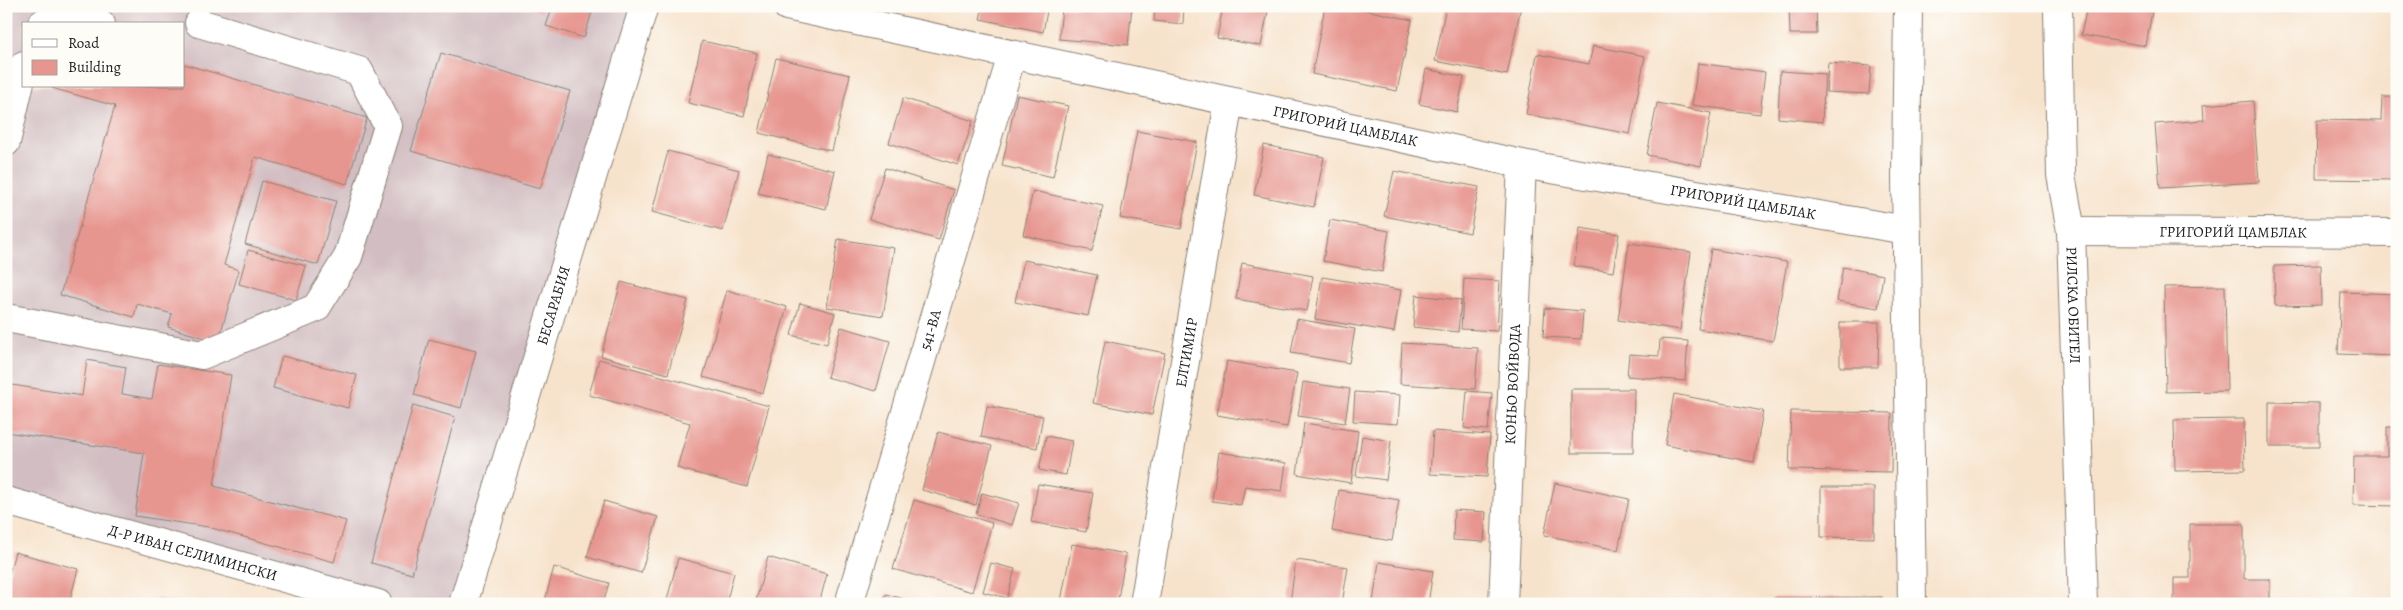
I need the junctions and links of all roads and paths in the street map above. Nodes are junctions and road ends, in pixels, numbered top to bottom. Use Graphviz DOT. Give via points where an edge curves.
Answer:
graph roads {
  1 [pos="644,6"];
  2 [pos="787,6"];
  3 [pos="1908,6"];
  4 [pos="2058,6"];
  5 [pos="196,20"];
  6 [pos="45,22"];
  7 [pos="94,22"];
  8 [pos="1012,55"];
  9 [pos="22,74"];
  10 [pos="1229,101"];
  11 [pos="6,142"];
  12 [pos="1522,164"];
  13 [pos="1906,230"];
  14 [pos="2071,231"];
  15 [pos="2397,233"];
  16 [pos="6,318"];
  17 [pos="6,500"];
  18 [pos="378,604"];
  19 [pos="463,604"];
  20 [pos="849,604"];
  21 [pos="1144,604"];
  22 [pos="1503,604"];
  23 [pos="1912,604"];
  24 [pos="2084,604"];
  1 -- 19 [label="street, БЕСАРАБИЯ"];
  2 -- 8 [label="street, ГРИГОРИЙ ЦАМБЛАК"];
  3 -- 13 [label="street"];
  4 -- 14 [label="street, РИЛСКА ОБИТЕЛ" via="2061,175"];
  5 -- 16 [label="street" via="359,71 388,126 348,257 316,308 202,355"];
  6 -- 7 [label="street" via="59,12"];
  8 -- 10 [label="street, ГРИГОРИЙ ЦАМБЛАК"];
  8 -- 20 [label="street, 541-ВА"];
  9 -- 11 [label="street"];
  10 -- 12 [label="street, ГРИГОРИЙ ЦАМБЛАК"];
  10 -- 21 [label="street, ЕЛТИМИР"];
  12 -- 13 [label="street, ГРИГОРИЙ ЦАМБЛАК"];
  12 -- 22 [label="street, КОНЬО ВОЙВОДА"];
  13 -- 23 [label="street"];
  14 -- 15 [label="street, ГРИГОРИЙ ЦАМБЛАК"];
  14 -- 24 [label="street, РИЛСКА ОБИТЕЛ"];
  17 -- 18 [label="street, Д-Р ИВАН СЕЛИМИНСКИ"];
}
